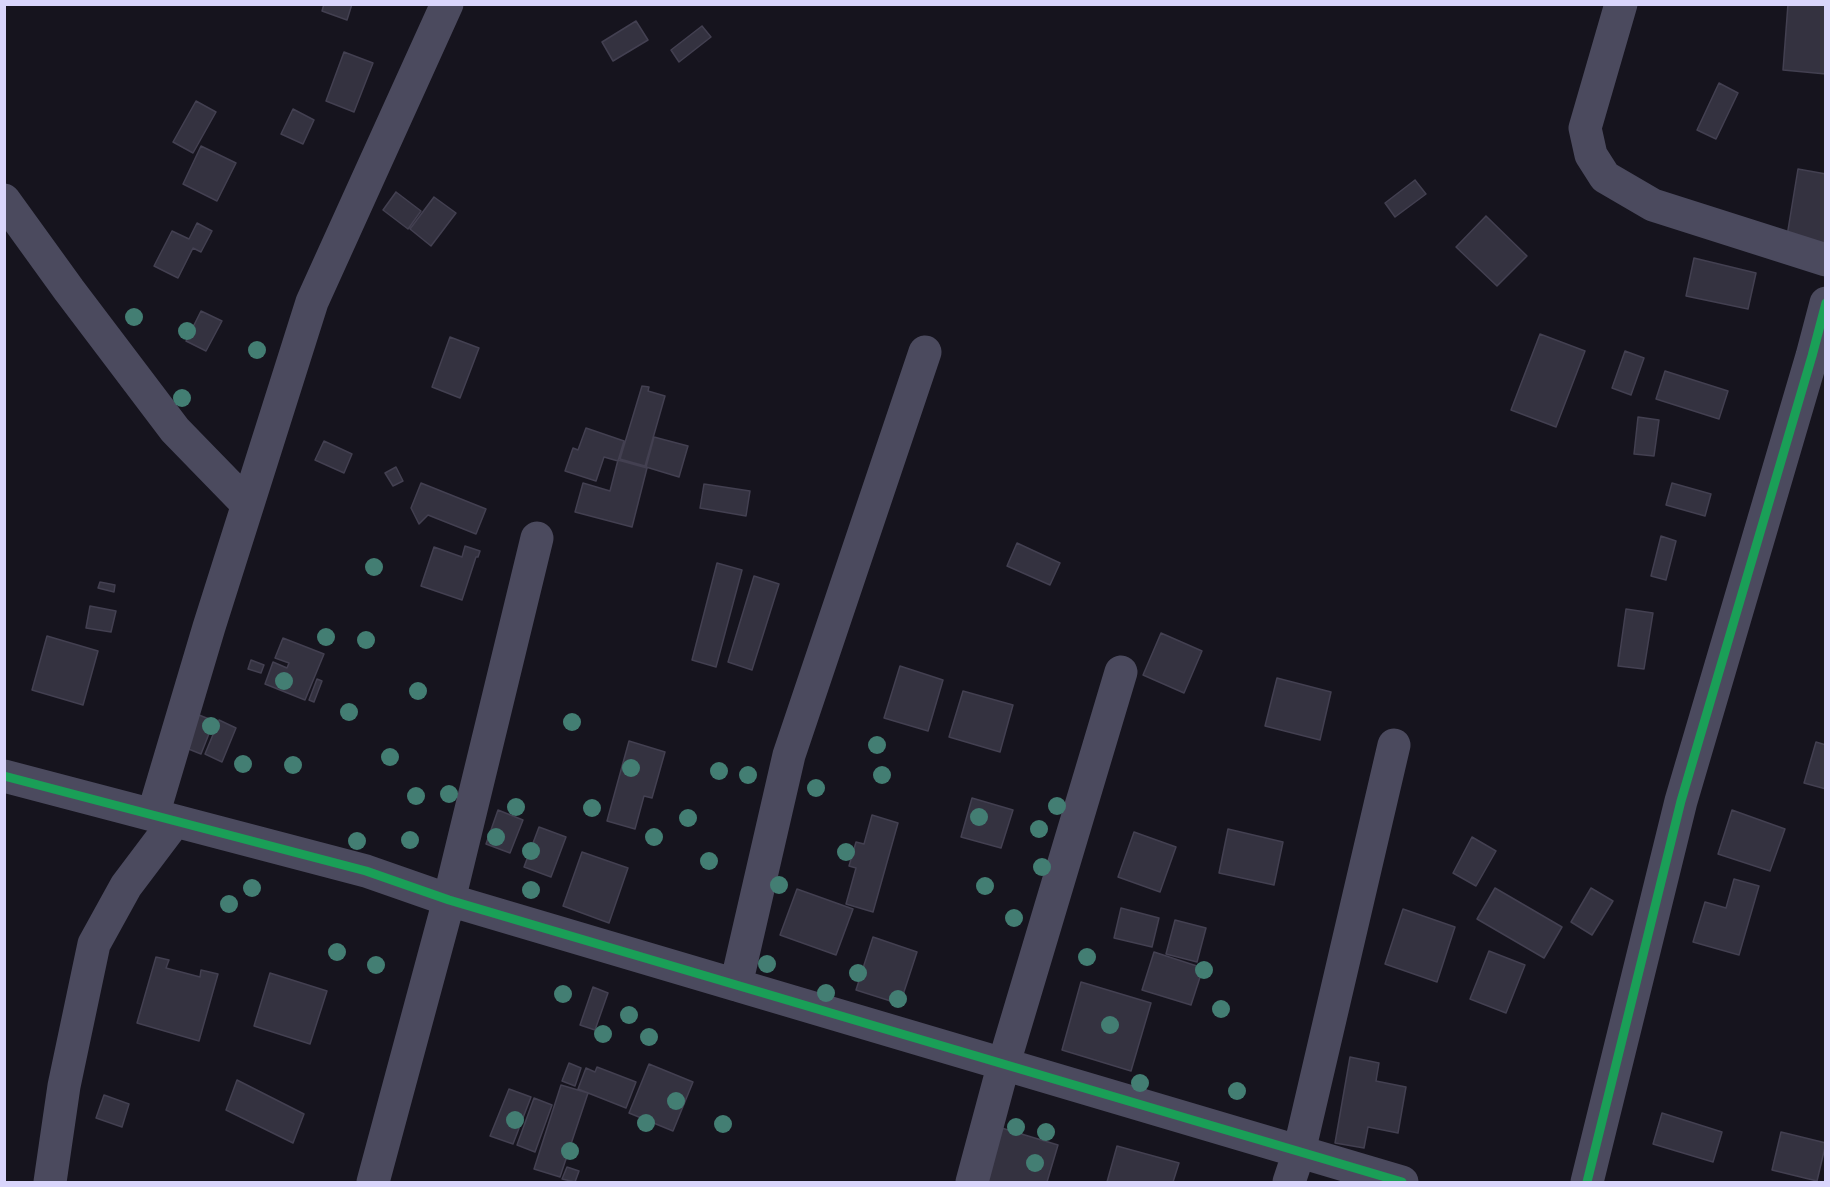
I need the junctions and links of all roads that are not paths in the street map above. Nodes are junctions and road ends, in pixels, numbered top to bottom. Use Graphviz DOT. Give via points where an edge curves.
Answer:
graph roads {
  1 [pos="447,4"];
  2 [pos="1621,4"];
  3 [pos="4,200"];
  4 [pos="1826,260"];
  5 [pos="1826,303"];
  6 [pos="925,352"];
  7 [pos="247,504"];
  8 [pos="537,538"];
  9 [pos="1121,672"];
  10 [pos="1394,745"];
  11 [pos="4,776"];
  12 [pos="164,818"];
  13 [pos="449,900"];
  14 [pos="736,985"];
  15 [pos="1004,1063"];
  16 [pos="1299,1152"];
  17 [pos="50,1182"];
  18 [pos="373,1182"];
  19 [pos="972,1182"];
  20 [pos="1289,1182"];
  21 [pos="1402,1182"];
  22 [pos="1587,1182"];
  1 -- 7 [label="street" via="312,302"];
  2 -- 4 [label="street" via="1585,128 1592,155 1605,177 1653,205"];
  3 -- 7 [label="street" via="175,430"];
  5 -- 22 [label="street" via="1681,801"];
  6 -- 14 [label="street" via="789,755"];
  7 -- 12 [label="street"];
  8 -- 13 [label="street"];
  9 -- 15 [label="street"];
  10 -- 16 [label="street"];
  11 -- 12 [label="street"];
  12 -- 13 [label="street" via="366,872"];
  12 -- 17 [label="street" via="94,944 64,1086"];
  13 -- 14 [label="street"];
  13 -- 18 [label="street"];
  14 -- 15 [label="street"];
  15 -- 16 [label="street"];
  15 -- 19 [label="street"];
  16 -- 20 [label="street"];
  16 -- 21 [label="street"];
}
